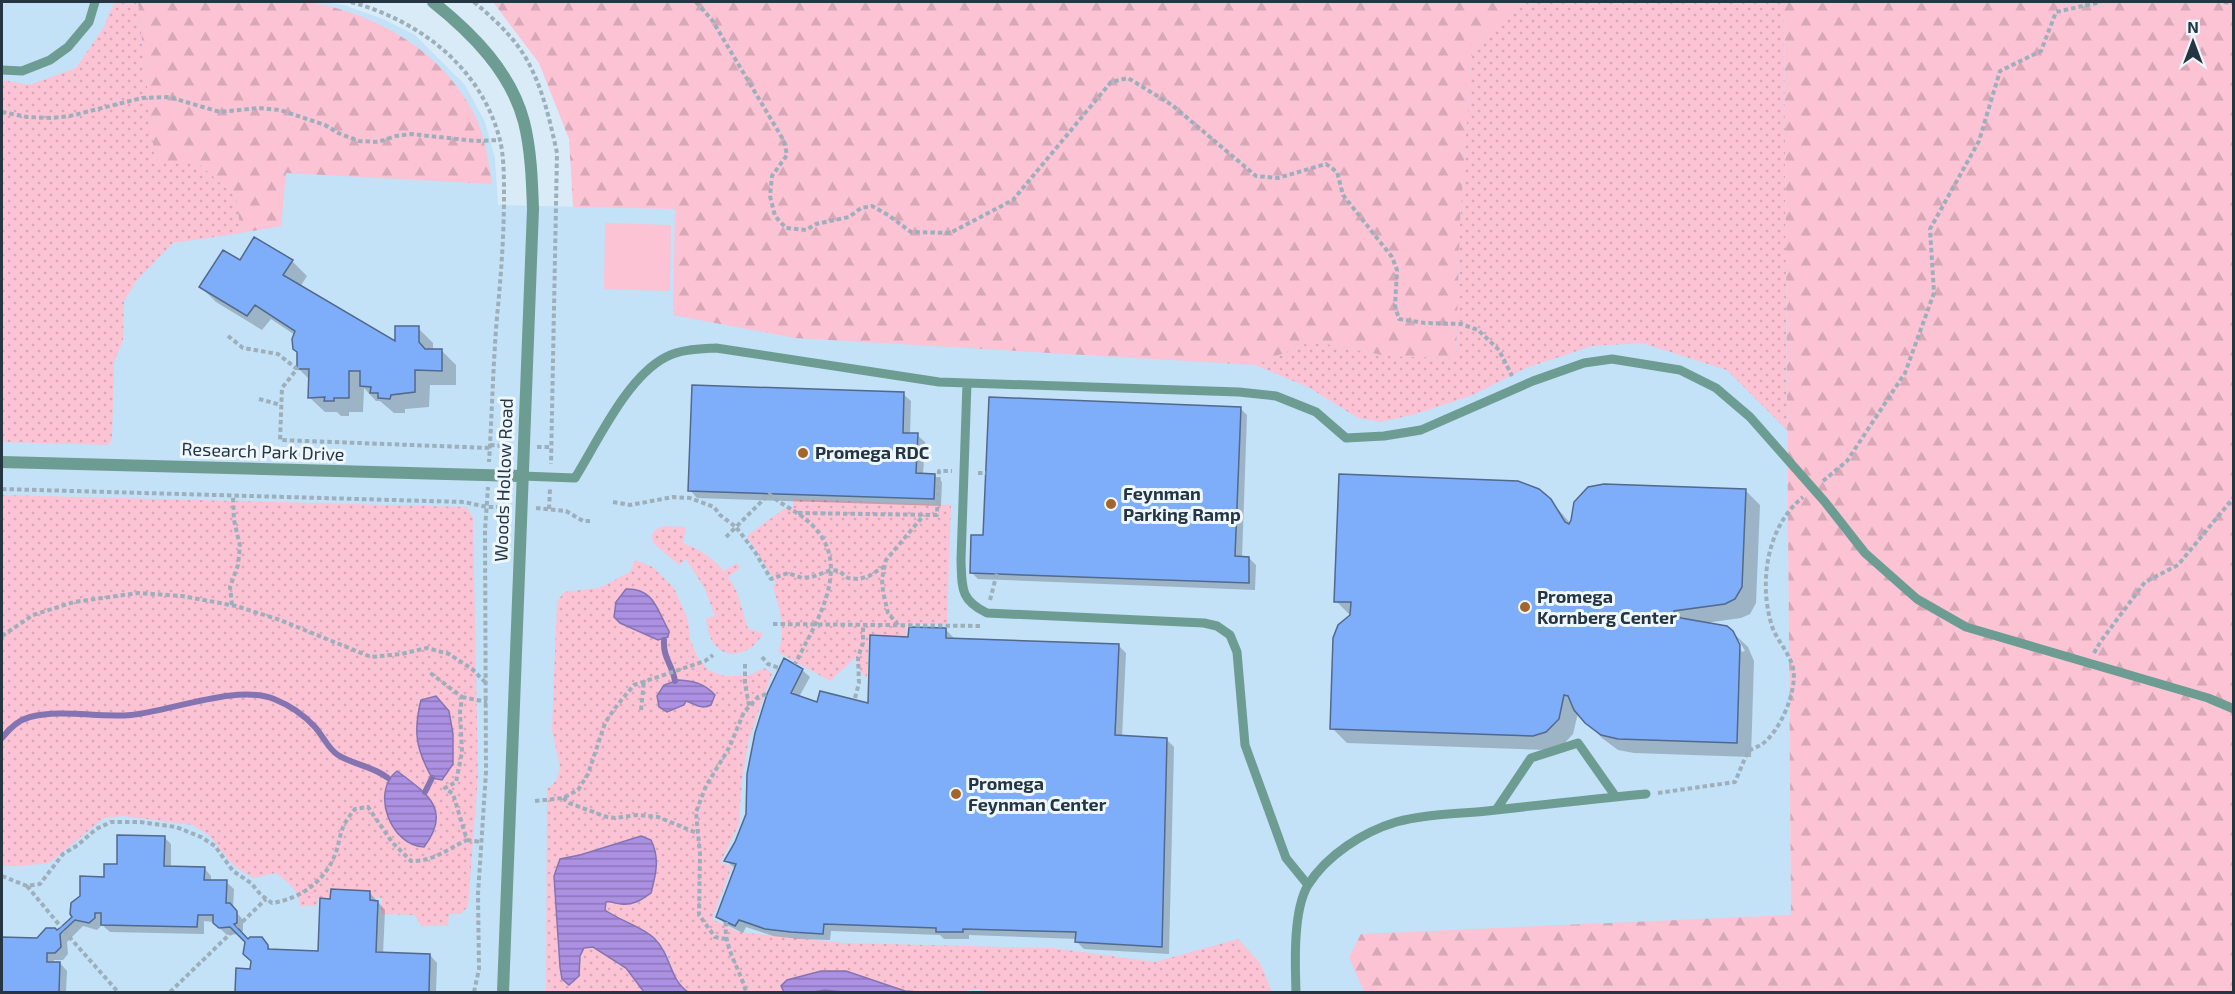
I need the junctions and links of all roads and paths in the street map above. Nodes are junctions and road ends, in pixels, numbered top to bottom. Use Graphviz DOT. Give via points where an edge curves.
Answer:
graph roads {
  1 [pos="95,2"];
  2 [pos="351,2"];
  3 [pos="433,2"];
  4 [pos="696,2"];
  5 [pos="2101,2"];
  6 [pos="2224,2"];
  7 [pos="2234,3"];
  8 [pos="2,69"];
  9 [pos="2,112"];
  10 [pos="500,140"];
  11 [pos="228,336"];
  12 [pos="968,383"];
  13 [pos="1517,388"];
  14 [pos="259,399"];
  15 [pos="281,405"];
  16 [pos="490,446"];
  17 [pos="511,446"];
  18 [pos="535,447"];
  19 [pos="552,447"];
  20 [pos="2,462"];
  21 [pos="489,464"];
  22 [pos="964,472"];
  23 [pos="986,473"];
  24 [pos="522,476"];
  25 [pos="488,488"];
  26 [pos="2,489"];
  27 [pos="1814,489"];
  28 [pos="233,496"];
  29 [pos="2234,497"];
  30 [pos="613,502"];
  31 [pos="487,507"];
  32 [pos="509,507"];
  33 [pos="533,508"];
  34 [pos="798,513"];
  35 [pos="924,514"];
  36 [pos="590,520"];
  37 [pos="736,527"];
  38 [pos="726,537"];
  39 [pos="885,566"];
  40 [pos="831,570"];
  41 [pos="997,573"];
  42 [pos="869,576"];
  43 [pos="882,579"];
  44 [pos="232,605"];
  45 [pos="987,613"];
  46 [pos="773,624"];
  47 [pos="815,624"];
  48 [pos="863,625"];
  49 [pos="898,625"];
  50 [pos="2,636"];
  51 [pos="713,655"];
  52 [pos="762,657"];
  53 [pos="745,664"];
  54 [pos="795,664"];
  55 [pos="2089,664"];
  56 [pos="779,668"];
  57 [pos="429,672"];
  58 [pos="644,681"];
  59 [pos="487,684"];
  60 [pos="767,694"];
  61 [pos="462,697"];
  62 [pos="855,698"];
  63 [pos="487,702"];
  64 [pos="749,706"];
  65 [pos="2234,709"];
  66 [pos="641,710"];
  67 [pos="1646,794"];
  68 [pos="1616,797"];
  69 [pos="563,798"];
  70 [pos="535,801"];
  71 [pos="1496,810"];
  72 [pos="697,832"];
  73 [pos="467,840"];
  74 [pos="481,842"];
  75 [pos="2,876"];
  76 [pos="1308,885"];
  77 [pos="27,886"];
  78 [pos="266,899"];
  79 [pos="726,922"];
  80 [pos="726,939"];
  81 [pos="118,993"];
  82 [pos="170,993"];
  83 [pos="474,993"];
  84 [pos="503,993"];
  85 [pos="746,993"];
  86 [pos="1296,993"];
  1 -- 8 [label="lane" via="89,22 68,47 50,60 22,71"];
  2 -- 10 [label="path" via="416,28 447,52 470,76"];
  3 -- 24 [label="street, Woods Hollow Road" via="458,21 487,53 508,84 523,121 531,164 533,209"];
  4 -- 13 [label="path" via="712,20 784,141 787,155 772,176 770,196 775,216 786,228 806,230 872,206 911,232 950,233 1013,200 1112,82 1128,78 1172,105 1256,176 1278,178 1326,164 1336,172 1343,195 1392,257 1397,270 1395,306 1399,319 1461,324 1478,330 1499,350"];
  5 -- 27 [label="path" via="2056,12 2041,51 2000,71 1979,141 1930,229 1934,293 1905,373 1847,461"];
  6 -- 7 [label="path"];
  9 -- 10 [label="path" via="51,118 142,98 169,97 220,112 280,110 359,141 378,142 411,134"];
  10 -- 16 [label="path" via="504,243"];
  11 -- 15 [label="path" via="243,348 278,354 297,369 282,388"];
  12 -- 13 [label="lane" via="1276,396 1316,412 1346,438 1420,430"];
  12 -- 22 [label="lane"];
  12 -- 24 [label="lane" via="716,348 693,349 667,356 646,371 627,392 575,478"];
  13 -- 27 [label="lane" via="1584,363 1612,358 1680,370 1716,388 1750,417"];
  14 -- 15 [label="path"];
  15 -- 16 [label="path" via="280,440"];
  16 -- 17 [label="path"];
  16 -- 21 [label="path"];
  18 -- 19 [label="path"];
  20 -- 24 [label="street, Research Park Drive"];
  22 -- 23 [label="path"];
  22 -- 35 [label="path" via="939,471 937,515"];
  22 -- 45 [label="lane" via="962,581 966,599"];
  24 -- 84 [label="street, Woods Hollow Road"];
  25 -- 31 [label="path"];
  26 -- 28 [label="path"];
  27 -- 55 [label="lane" via="1865,553 1917,598 1966,627"];
  27 -- 67 [label="path" via="1794,505 1779,526 1767,562 1765,592 1771,625 1794,669 1792,693 1779,725 1762,745 1748,751 1735,782"];
  28 -- 31 [label="path" via="464,502"];
  28 -- 44 [label="path" via="240,546 230,587"];
  29 -- 55 [label="path" via="2178,565 2145,582 2101,641"];
  30 -- 37 [label="path" via="630,505 690,498 714,507"];
  31 -- 32 [label="path"];
  31 -- 59 [label="path"];
  33 -- 36 [label="path" via="566,511 582,521"];
  34 -- 35 [label="path"];
  34 -- 37 [label="path" via="769,494"];
  34 -- 40 [label="path" via="815,528 827,548"];
  35 -- 39 [label="path"];
  37 -- 38 [label="path"];
  37 -- 40 [label="path" via="771,579 788,573 812,577"];
  39 -- 42 [label="path"];
  39 -- 43 [label="path"];
  40 -- 42 [label="path" via="848,578"];
  40 -- 47 [label="path" via="823,610"];
  41 -- 45 [label="path"];
  42 -- 43 [label="path"];
  43 -- 49 [label="path" via="888,613"];
  44 -- 50 [label="path" via="138,593 74,602 33,615"];
  44 -- 59 [label="path" via="371,657 427,648 449,654"];
  45 -- 49 [label="path" via="984,626"];
  45 -- 76 [label="lane" via="1204,623 1230,635 1237,652 1245,745 1286,858"];
  46 -- 47 [label="path"];
  47 -- 48 [label="path"];
  47 -- 54 [label="path"];
  48 -- 49 [label="path"];
  48 -- 62 [label="path" via="858,657 860,683"];
  51 -- 58 [label="path"];
  52 -- 56 [label="path"];
  53 -- 64 [label="path"];
  55 -- 65 [label="lane"];
  57 -- 61 [label="path"];
  58 -- 66 [label="path"];
  58 -- 69 [label="path" via="634,685 615,708 605,723 588,774 578,790"];
  59 -- 63 [label="path"];
  60 -- 64 [label="path"];
  61 -- 63 [label="path"];
  61 -- 73 [label="path" via="462,752 456,782 445,788 453,794"];
  63 -- 74 [label="path"];
  64 -- 72 [label="path" via="706,786 696,812"];
  67 -- 68 [label="lane"];
  68 -- 71 [label="lane"];
  68 -- 71 [label="lane" via="1578,743 1531,758"];
  69 -- 70 [label="path"];
  69 -- 72 [label="path" via="607,817 651,816"];
  71 -- 76 [label="lane" via="1396,822 1335,854"];
  72 -- 80 [label="path" via="699,915 715,937"];
  73 -- 74 [label="path"];
  73 -- 78 [label="path" via="439,856 411,861 392,842 368,807 355,809 321,878 289,901 272,903"];
  74 -- 83 [label="path" via="479,969"];
  75 -- 77 [label="path"];
  76 -- 86 [label="lane" via="1296,938"];
  77 -- 78 [label="path" via="40,884 63,854 96,829 111,822 140,822 176,827 201,837 215,846 233,871"];
  77 -- 81 [label="path"];
  78 -- 82 [label="path"];
  79 -- 80 [label="path"];
  80 -- 85 [label="path"];
}
